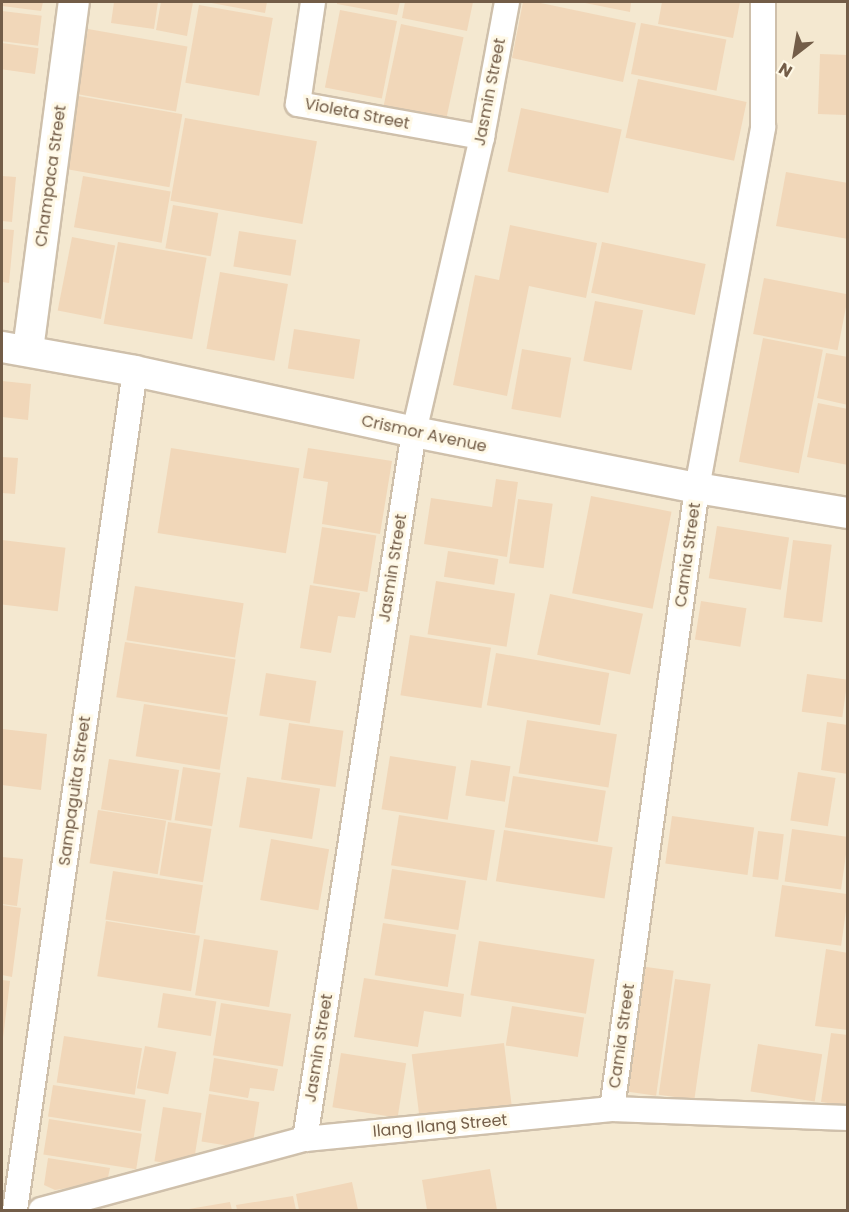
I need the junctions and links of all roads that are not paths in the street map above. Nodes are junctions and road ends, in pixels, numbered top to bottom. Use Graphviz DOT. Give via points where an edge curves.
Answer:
graph roads {
  1 [pos="74,2"];
  2 [pos="313,2"];
  3 [pos="507,2"];
  4 [pos="764,2"];
  5 [pos="482,137"];
  6 [pos="15,349"];
  7 [pos="135,371"];
  8 [pos="414,432"];
  9 [pos="697,488"];
  10 [pos="848,513"];
  11 [pos="612,1109"];
  12 [pos="848,1118"];
  13 [pos="305,1139"];
  14 [pos="15,1210"];
  15 [pos="41,1210"];
  1 -- 6 [label="street, Champaca Street"];
  2 -- 5 [label="street, Violeta Street" via="298,104"];
  3 -- 5 [label="street, Jasmin Street"];
  4 -- 9 [label="street, Camia Street" via="763,127"];
  5 -- 8 [label="street, Jasmin Street"];
  6 -- 7 [label="street, Crismor Avenue"];
  7 -- 8 [label="street, Crismor Avenue"];
  7 -- 14 [label="street, Sampaguita Street"];
  8 -- 9 [label="street, Crismor Avenue"];
  8 -- 13 [label="street, Jasmin Street"];
  9 -- 10 [label="street, Crismor Avenue"];
  9 -- 11 [label="street, Camia Street"];
  11 -- 12 [label="street, Ilang Ilang Street"];
  11 -- 13 [label="street, Ilang Ilang Street"];
  13 -- 15 [label="street, Ilang Ilang Street"];
}
